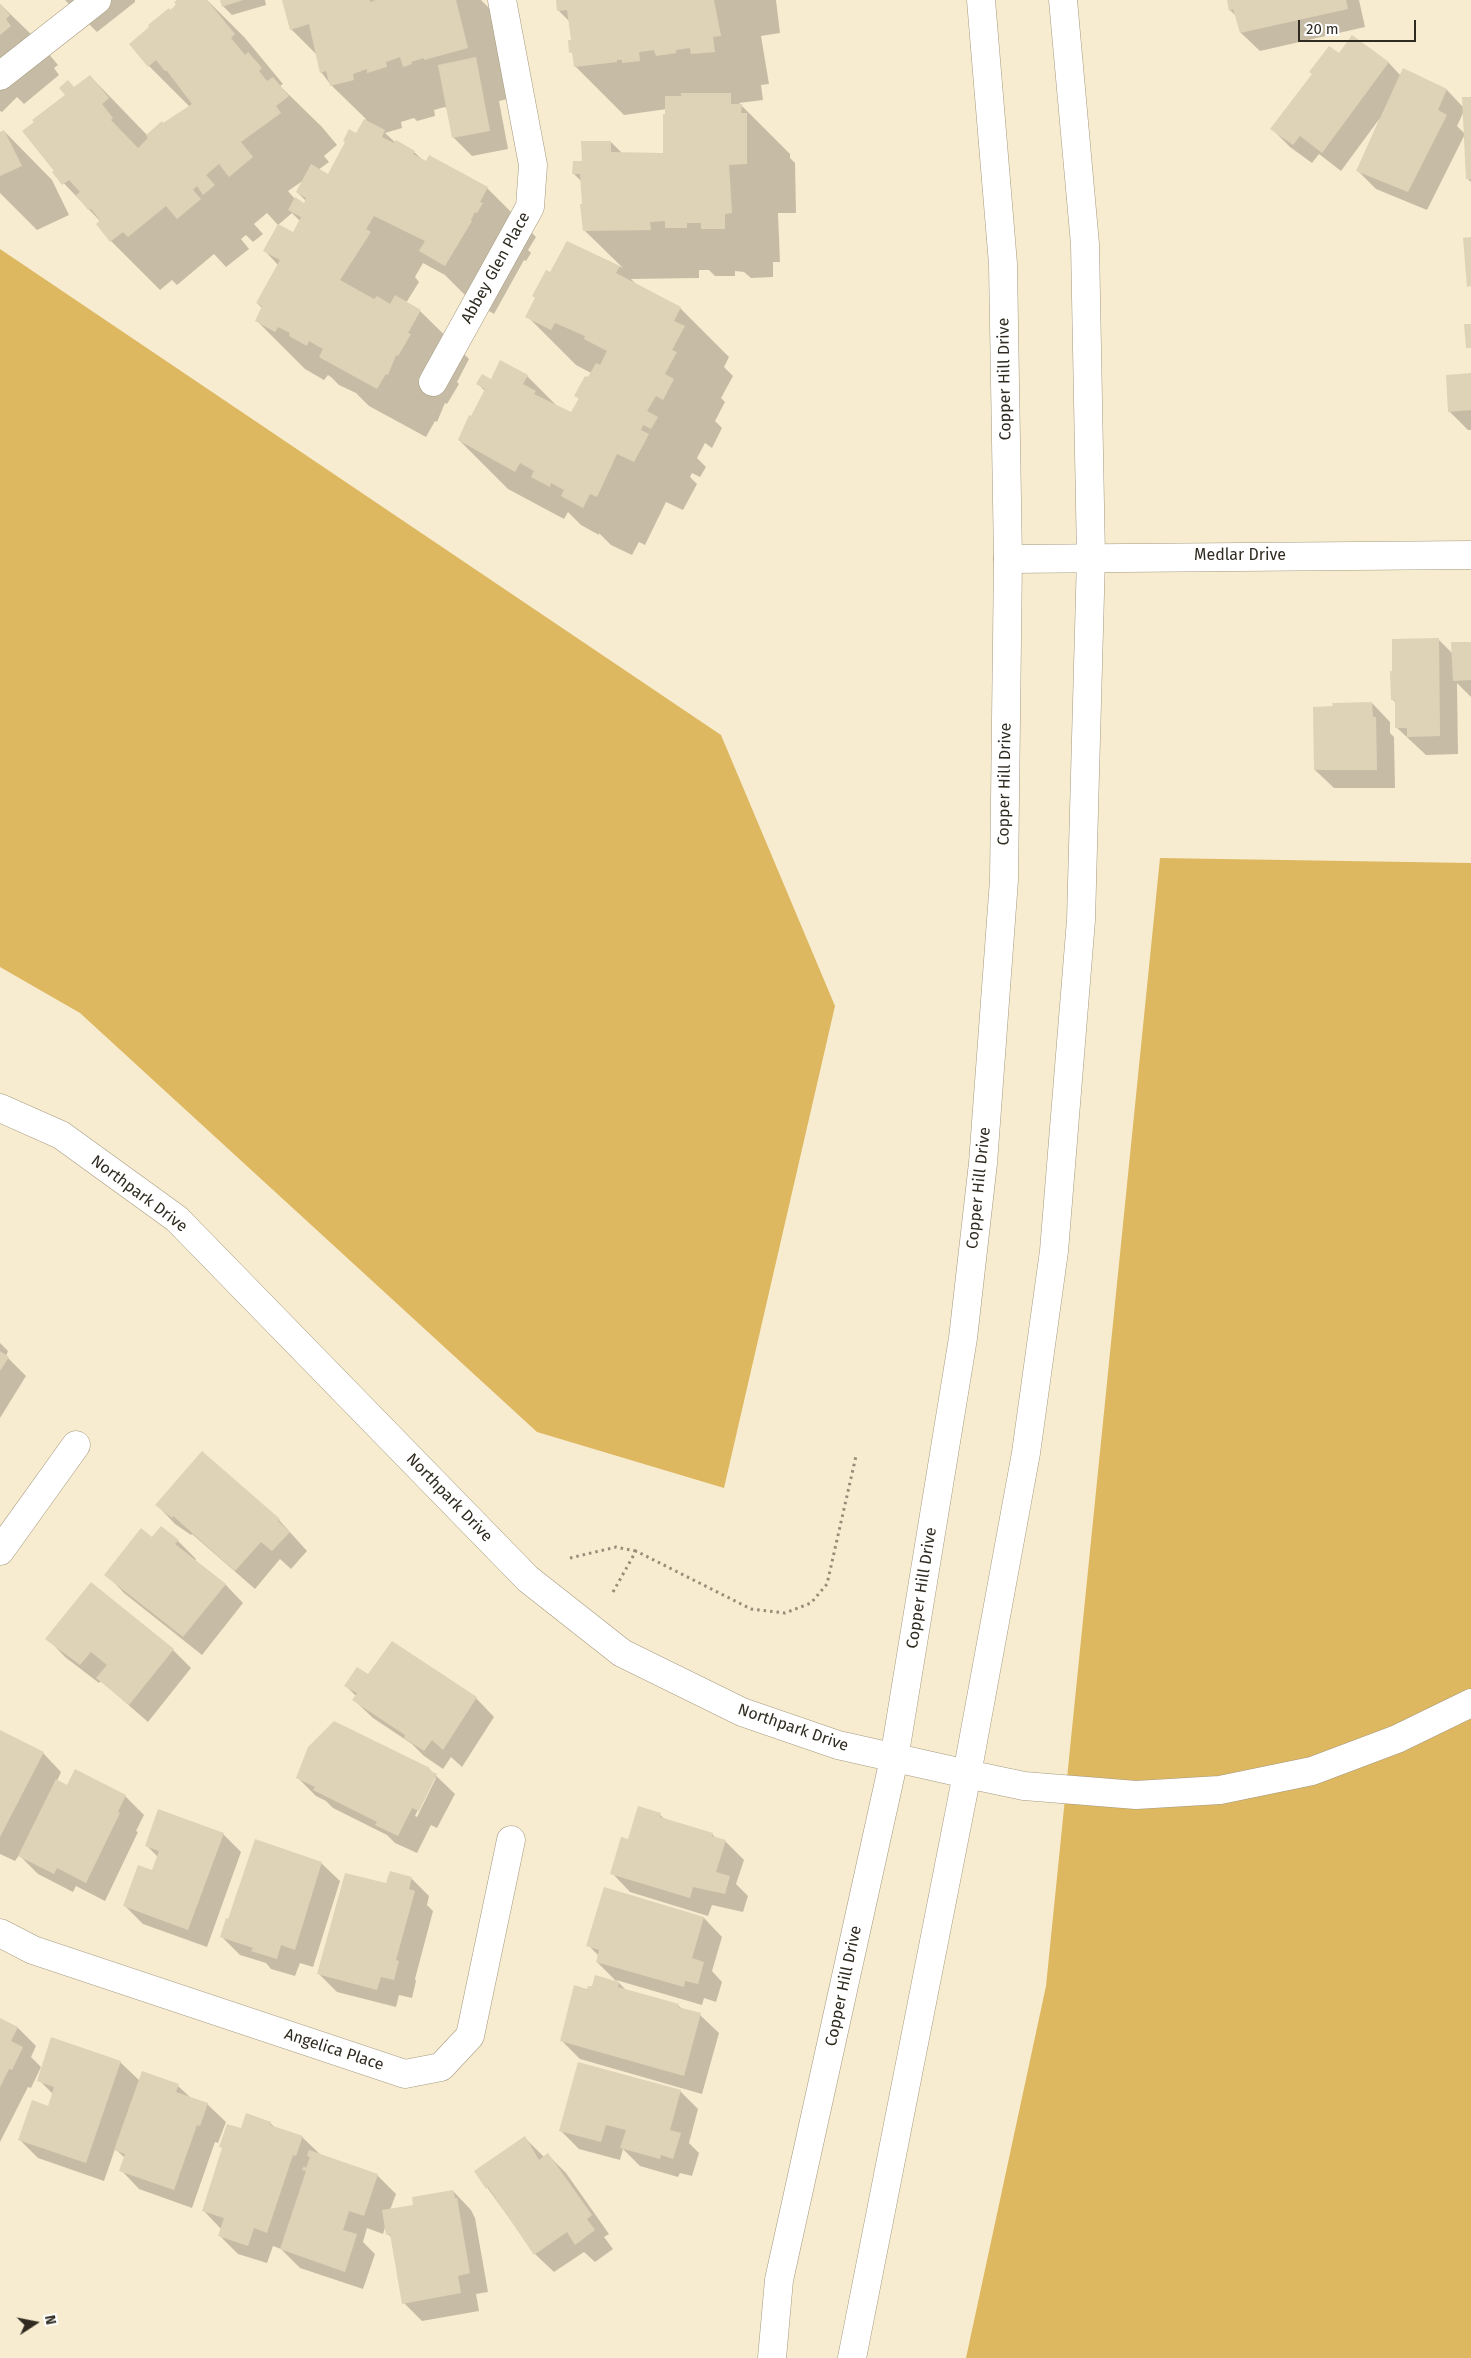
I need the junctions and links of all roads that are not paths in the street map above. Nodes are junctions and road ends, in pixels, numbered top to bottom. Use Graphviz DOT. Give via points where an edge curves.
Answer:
graph roads {
  1 [pos="97,0"];
  2 [pos="502,0"];
  3 [pos="981,0"];
  4 [pos="1063,0"];
  5 [pos="0,76"];
  6 [pos="432,382"];
  7 [pos="1471,555"];
  8 [pos="1091,557"];
  9 [pos="1008,559"];
  10 [pos="0,1108"];
  11 [pos="76,1445"];
  12 [pos="0,1551"];
  13 [pos="1471,1703"];
  14 [pos="894,1759"];
  15 [pos="967,1774"];
  16 [pos="511,1840"];
  17 [pos="0,1933"];
  18 [pos="772,2358"];
  19 [pos="852,2358"];
  1 -- 5 [label="main road"];
  2 -- 6 [label="main road, Abbey Glen Place" via="532,165 530,207"];
  3 -- 9 [label="main road, Copper Hill Drive" via="1003,264"];
  4 -- 8 [label="main road" via="1084,244"];
  7 -- 8 [label="main road, Medlar Drive"];
  8 -- 9 [label="main road, Medlar Drive"];
  8 -- 15 [label="main road" via="1081,920 1054,1251 1026,1453"];
  9 -- 14 [label="main road, Copper Hill Drive" via="1004,880 983,1163 963,1338"];
  10 -- 14 [label="main road, Northpark Drive" via="61,1135 177,1219 528,1580 622,1653 742,1712 838,1745"];
  11 -- 12 [label="main road"];
  13 -- 15 [label="main road, Northpark Drive" via="1397,1739 1312,1771 1220,1790 1136,1794 1024,1786"];
  14 -- 15 [label="main road, Northpark Drive"];
  14 -- 18 [label="main road, Copper Hill Drive" via="779,2280"];
  15 -- 19 [label="main road"];
  16 -- 17 [label="main road, Angelica Place" via="470,2036 441,2067 404,2074 33,1950"];
}
